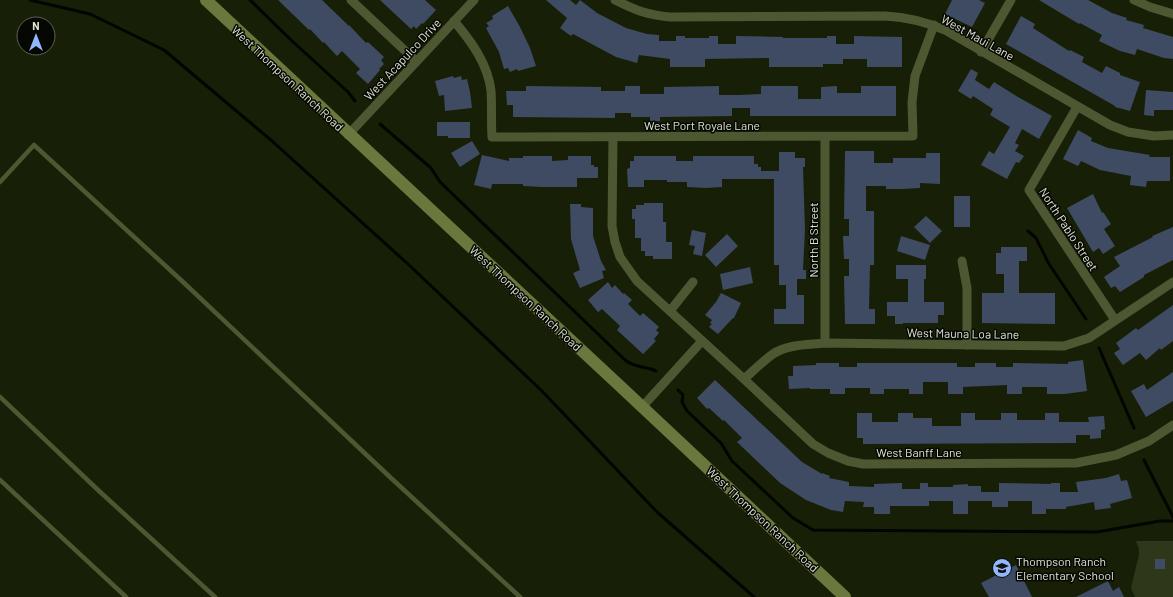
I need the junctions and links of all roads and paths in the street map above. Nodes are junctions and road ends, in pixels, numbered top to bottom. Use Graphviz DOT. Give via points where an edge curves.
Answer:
graph roads {
  1 [pos="206,0"];
  2 [pos="351,0"];
  3 [pos="474,0"];
  4 [pos="615,0"];
  5 [pos="1011,0"];
  6 [pos="1134,0"];
  7 [pos="1173,14"];
  8 [pos="454,22"];
  9 [pos="934,25"];
  10 [pos="981,52"];
  11 [pos="416,61"];
  12 [pos="1077,107"];
  13 [pos="348,134"];
  14 [pos="1173,135"];
  15 [pos="613,137"];
  16 [pos="825,137"];
  17 [pos="0,182"];
  18 [pos="962,261"];
  19 [pos="693,282"];
  20 [pos="1173,282"];
  21 [pos="670,311"];
  22 [pos="1115,320"];
  23 [pos="702,340"];
  24 [pos="825,343"];
  25 [pos="967,345"];
  26 [pos="744,378"];
  27 [pos="0,397"];
  28 [pos="642,406"];
  29 [pos="1173,425"];
  30 [pos="0,480"];
  31 [pos="126,597"];
  32 [pos="215,597"];
  33 [pos="520,597"];
  34 [pos="845,597"];
  1 -- 13 [label="main road, West Thompson Ranch Road"];
  2 -- 11 [label="street"];
  3 -- 8 [label="street, West Acapulco Drive"];
  4 -- 9 [label="street, West Maui Lane" via="651,15 670,17 885,16"];
  5 -- 10 [label="street"];
  6 -- 7 [label="street" via="1150,8"];
  8 -- 11 [label="street, West Acapulco Drive"];
  8 -- 15 [label="street, West Port Royale Lane" via="474,46 487,74 491,90 492,137"];
  9 -- 10 [label="street, West Maui Lane"];
  9 -- 16 [label="street, West Port Royale Lane" via="915,76 912,136"];
  10 -- 12 [label="street, West Maui Lane"];
  11 -- 13 [label="street, West Acapulco Drive"];
  12 -- 14 [label="street, West Maui Lane" via="1110,126 1128,132 1154,136"];
  12 -- 22 [label="street, North Pablo Street" via="1029,190"];
  13 -- 28 [label="main road, West Thompson Ranch Road"];
  15 -- 16 [label="street, West Port Royale Lane"];
  15 -- 21 [label="street, West Banff Lane" via="612,226 615,242 620,257 637,280"];
  16 -- 24 [label="street, North B Street"];
  17 -- 33 [label="lane" via="34,145"];
  18 -- 25 [label="street" via="966,288"];
  19 -- 21 [label="street"];
  20 -- 22 [label="street, West Mauna Loa Lane"];
  21 -- 23 [label="street, West Banff Lane"];
  22 -- 25 [label="street, West Mauna Loa Lane" via="1090,338 1064,346"];
  23 -- 26 [label="street, West Banff Lane"];
  23 -- 28 [label="street"];
  24 -- 25 [label="street, West Mauna Loa Lane"];
  24 -- 26 [label="street, West Mauna Loa Lane" via="784,349 773,354"];
  26 -- 29 [label="street, West Banff Lane" via="813,444 848,461 863,464 1076,463 1116,456"];
  27 -- 32 [label="lane"];
  28 -- 34 [label="main road, West Thompson Ranch Road"];
  30 -- 31 [label="lane"];
}
